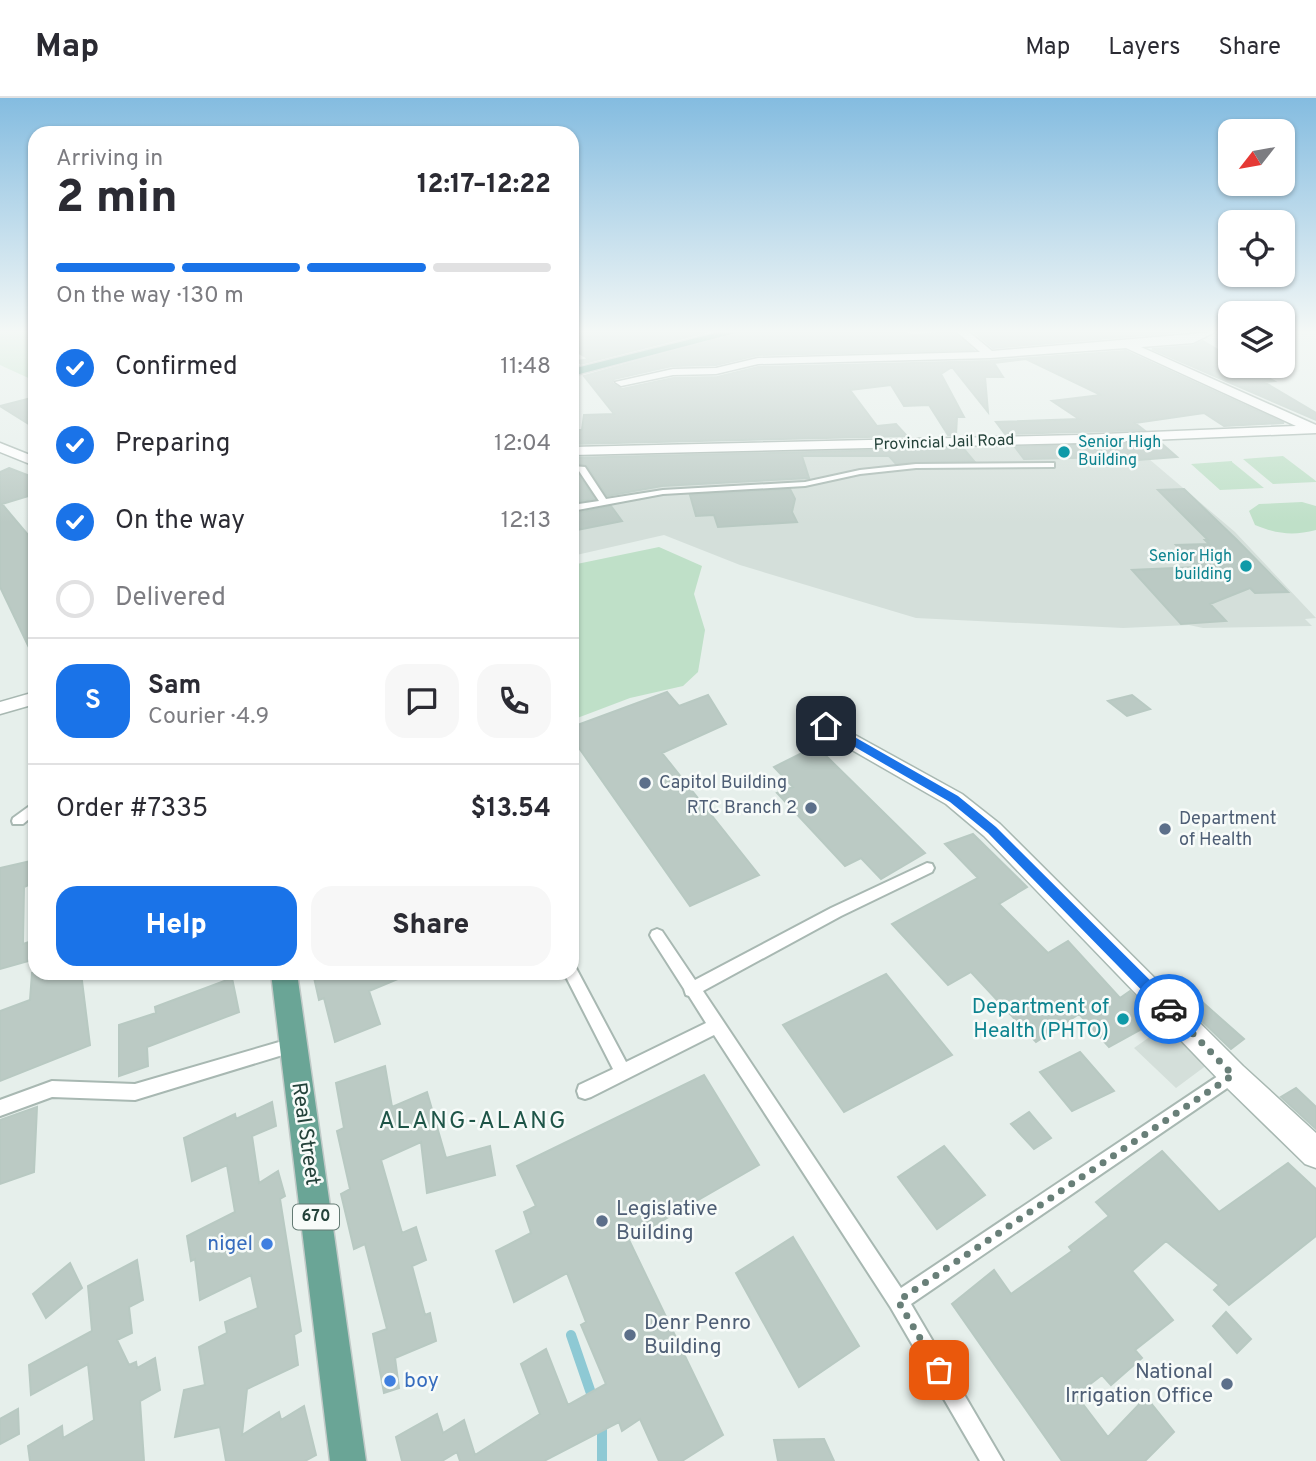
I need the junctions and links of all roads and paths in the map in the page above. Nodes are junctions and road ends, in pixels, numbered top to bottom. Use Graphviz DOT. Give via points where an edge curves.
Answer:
graph roads {
  1 [pos="1243,396"];
  2 [pos="1314,429"];
  3 [pos="0,447"];
  4 [pos="579,451"];
  5 [pos="28,459"];
  6 [pos="1051,465"];
  7 [pos="579,469"];
  8 [pos="604,502"];
  9 [pos="579,507"];
  10 [pos="28,700"];
  11 [pos="0,708"];
  12 [pos="826,726"];
  13 [pos="28,813"];
  14 [pos="18,821"];
  15 [pos="928,868"];
  16 [pos="656,935"];
  17 [pos="285,980"];
  18 [pos="576,980"];
  19 [pos="691,990"];
  20 [pos="716,1026"];
  21 [pos="293,1045"];
  22 [pos="623,1073"];
  23 [pos="1233,1075"];
  24 [pos="585,1091"];
  25 [pos="0,1108"];
  26 [pos="1316,1153"];
  27 [pos="898,1301"];
  28 [pos="348,1461"];
  29 [pos="992,1461"];
  1 -- 2 [label="street"];
  2 -- 4 [label="street, Provincial Jail Road"];
  3 -- 5 [label="street"];
  6 -- 8 [label="lane" via="916,467 860,472 805,484 663,492"];
  7 -- 8 [label="lane"];
  8 -- 9 [label="lane"];
  10 -- 11 [label="street"];
  12 -- 23 [label="street" via="954,799 992,830"];
  13 -- 14 [label="lane"];
  15 -- 19 [label="lane"];
  16 -- 19 [label="lane"];
  17 -- 21 [label="main road, Real Street / 670"];
  18 -- 22 [label="lane"];
  19 -- 20 [label="lane"];
  20 -- 22 [label="lane"];
  20 -- 27 [label="lane"];
  21 -- 25 [label="lane" via="135,1092 52,1089"];
  21 -- 28 [label="main road, Real Street / 670"];
  22 -- 24 [label="lane"];
  23 -- 26 [label="street"];
  23 -- 27 [label="lane"];
  27 -- 29 [label="lane"];
}
